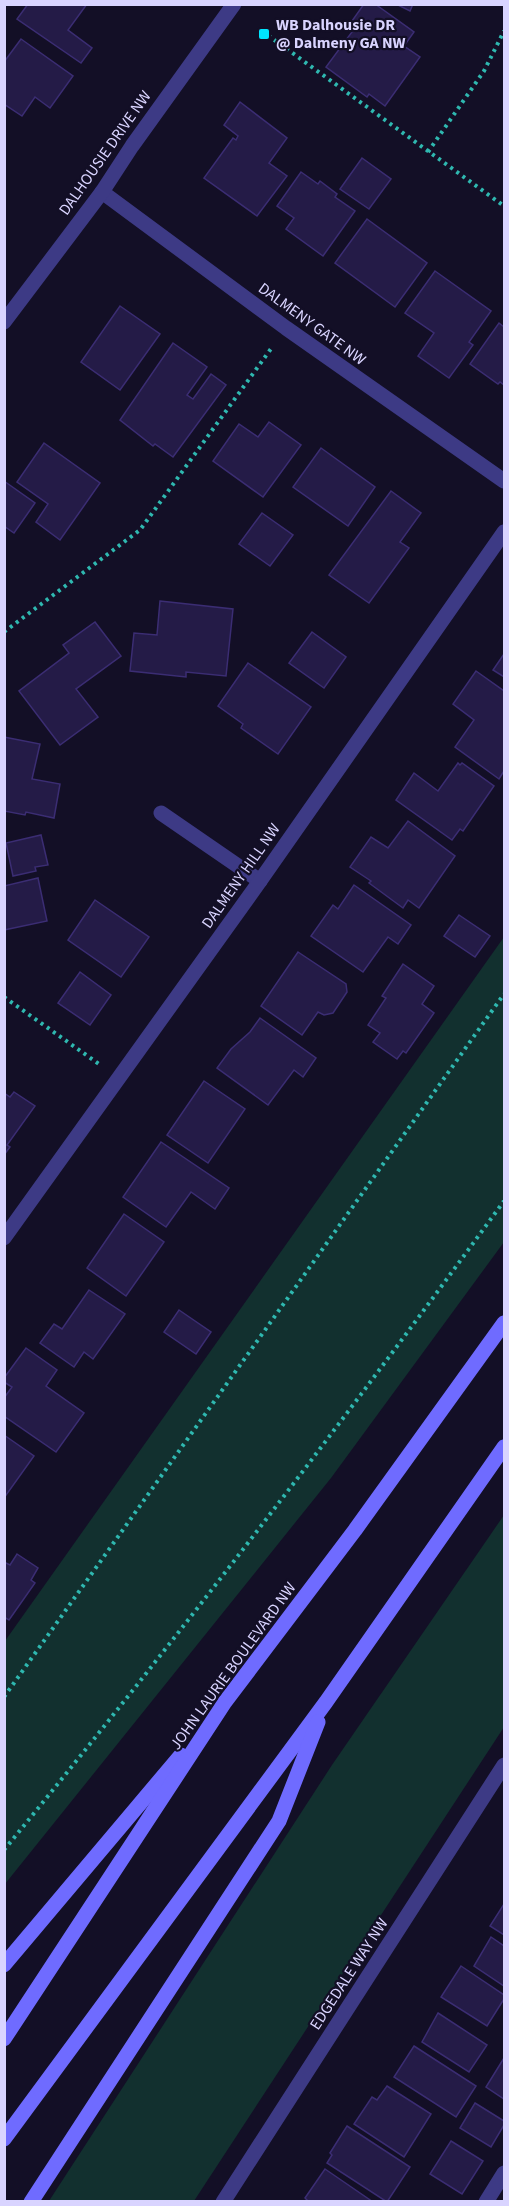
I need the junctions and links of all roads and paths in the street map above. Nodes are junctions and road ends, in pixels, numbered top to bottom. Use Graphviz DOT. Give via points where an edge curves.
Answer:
graph roads {
  1 [pos="234,4"];
  2 [pos="504,30"];
  3 [pos="262,31"];
  4 [pos="428,152"];
  5 [pos="102,192"];
  6 [pos="504,206"];
  7 [pos="4,322"];
  8 [pos="286,328"];
  9 [pos="504,481"];
  10 [pos="504,532"];
  11 [pos="4,632"];
  12 [pos="161,813"];
  13 [pos="260,880"];
  14 [pos="504,994"];
  15 [pos="4,997"];
  16 [pos="120,1077"];
  17 [pos="504,1201"];
  18 [pos="4,1238"];
  19 [pos="504,1323"];
  20 [pos="504,1447"];
  21 [pos="4,1697"];
  22 [pos="225,1702"];
  23 [pos="326,1702"];
  24 [pos="504,1766"];
  25 [pos="4,1850"];
  26 [pos="4,1965"];
  27 [pos="4,2039"];
  28 [pos="4,2139"];
  29 [pos="504,2173"];
  30 [pos="31,2202"];
  31 [pos="223,2202"];
  32 [pos="486,2202"];
  1 -- 5 [label="street, DALHOUSIE DRIVE NW"];
  2 -- 4 [label="path" via="484,72"];
  3 -- 4 [label="path"];
  4 -- 6 [label="path"];
  5 -- 7 [label="street, DALHOUSIE DRIVE NW"];
  5 -- 8 [label="street, DALMENY GATE NW"];
  8 -- 9 [label="street, DALMENY GATE NW"];
  8 -- 11 [label="path" via="140,530"];
  10 -- 13 [label="street, DALMENY HILL NW"];
  12 -- 13 [label="street"];
  13 -- 16 [label="street, DALMENY HILL NW"];
  14 -- 21 [label="path"];
  15 -- 16 [label="path"];
  16 -- 18 [label="street, DALMENY HILL NW"];
  17 -- 25 [label="path" via="385,1365 122,1707"];
  19 -- 22 [label="main road, JOHN LAURIE BOULEVARD NW"];
  20 -- 23 [label="main road"];
  22 -- 26 [label="main road"];
  22 -- 27 [label="main road, JOHN LAURIE BOULEVARD NW"];
  23 -- 28 [label="main road"];
  23 -- 30 [label="main road" via="279,1821"];
  24 -- 31 [label="street, EDGEDALE WAY NW"];
  29 -- 32 [label="street"];
}
